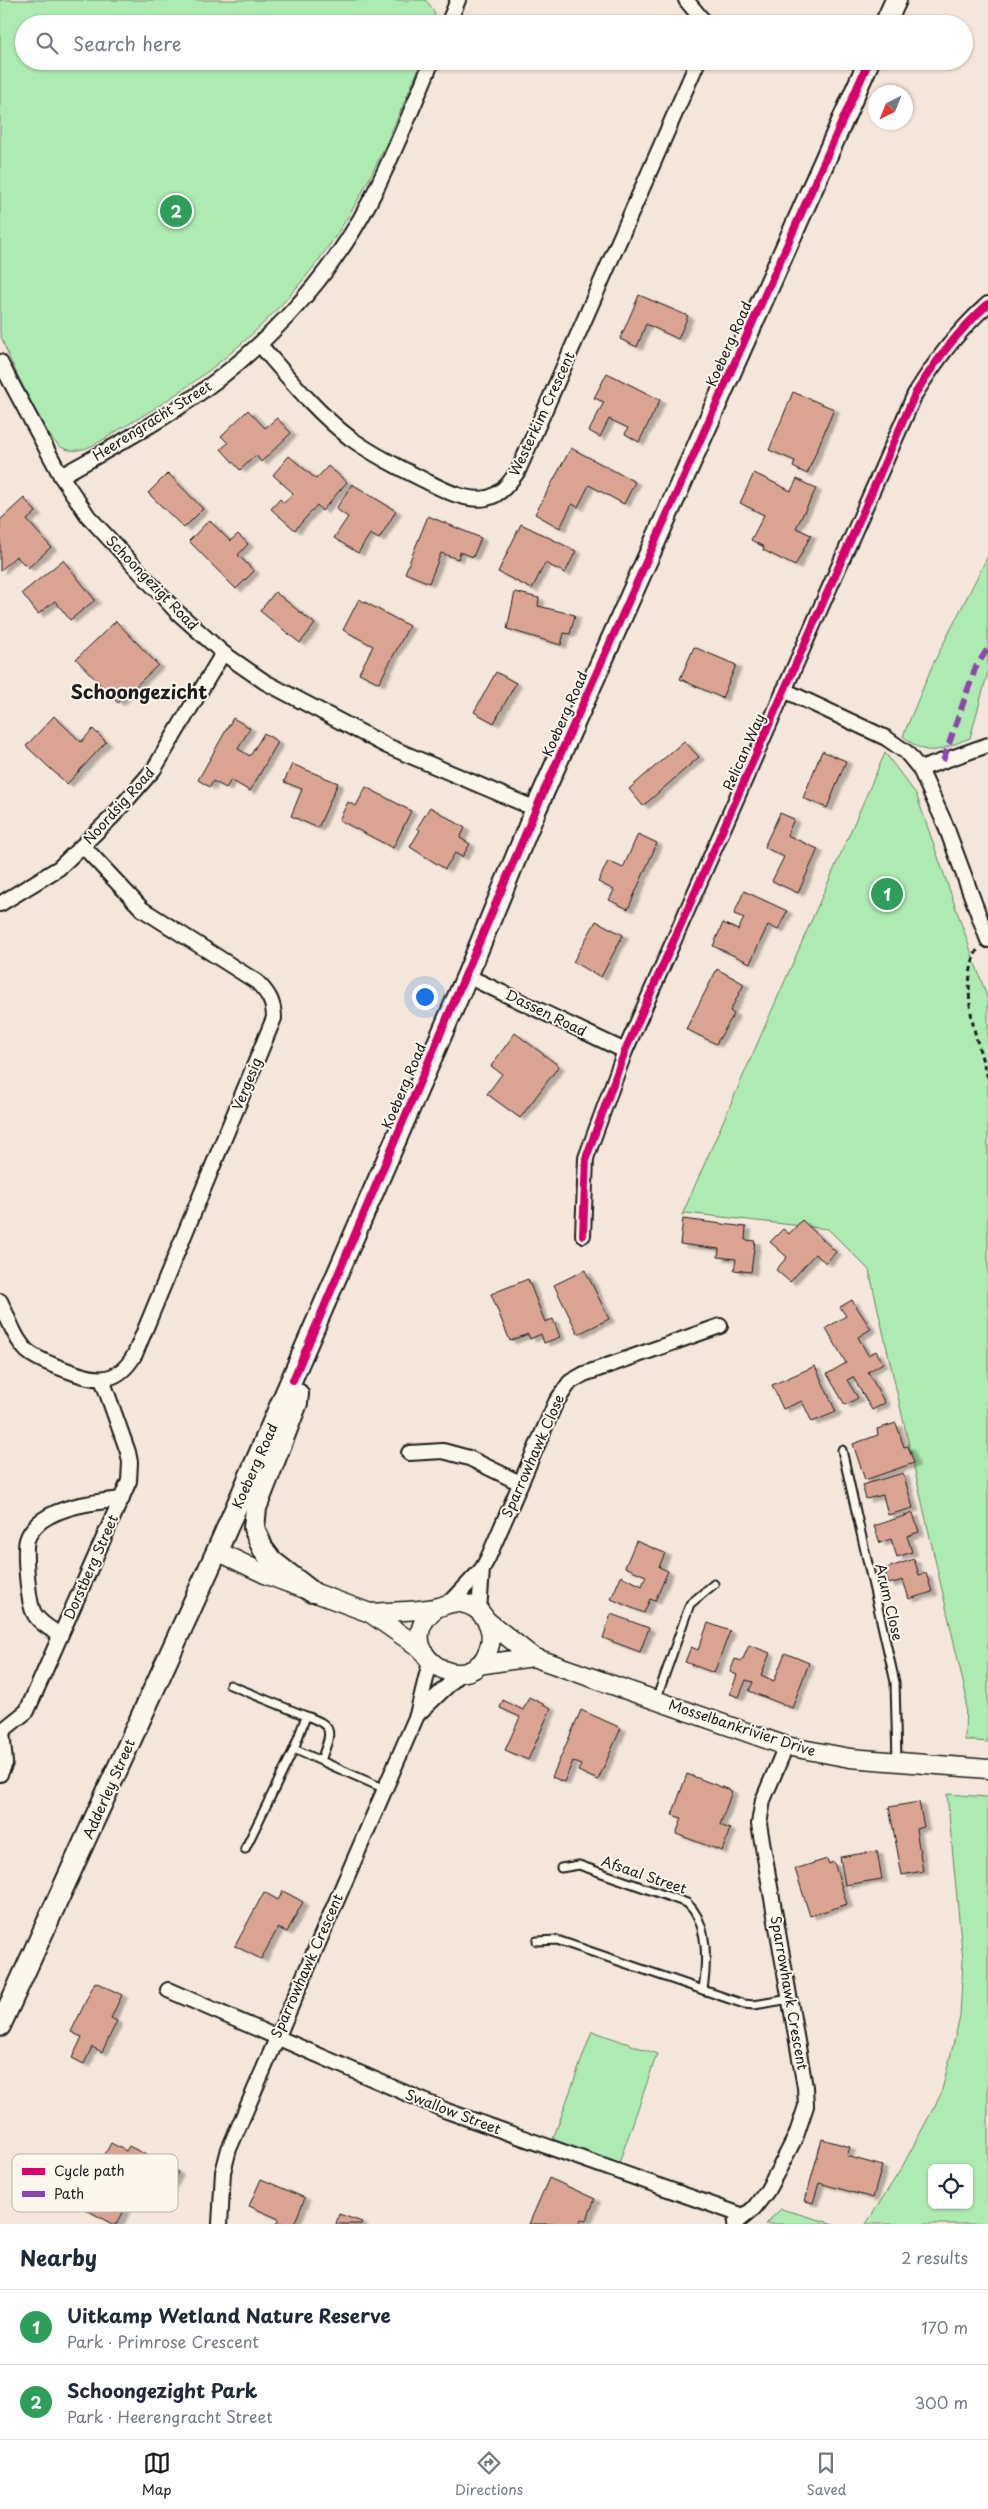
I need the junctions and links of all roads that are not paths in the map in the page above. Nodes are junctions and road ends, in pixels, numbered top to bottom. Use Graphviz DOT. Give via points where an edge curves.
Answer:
graph roads {
  1 [pos="686,0"];
  2 [pos="896,0"];
  3 [pos="456,1"];
  4 [pos="451,15"];
  5 [pos="698,15"];
  6 [pos="889,15"];
  7 [pos="428,70"];
  8 [pos="694,70"];
  9 [pos="864,70"];
  10 [pos="988,304"];
  11 [pos="260,345"];
  12 [pos="0,362"];
  13 [pos="61,476"];
  14 [pos="223,653"];
  15 [pos="784,690"];
  16 [pos="988,745"];
  17 [pos="920,769"];
  18 [pos="536,809"];
  19 [pos="83,846"];
  20 [pos="0,904"];
  21 [pos="986,937"];
  22 [pos="467,976"];
  23 [pos="625,1051"];
  24 [pos="583,1235"];
  25 [pos="0,1300"];
  26 [pos="720,1326"];
  27 [pos="102,1379"];
  28 [pos="292,1380"];
  29 [pos="842,1450"];
  30 [pos="409,1453"];
  31 [pos="520,1483"];
  32 [pos="122,1498"];
  33 [pos="217,1551"];
  34 [pos="482,1568"];
  35 [pos="714,1584"];
  36 [pos="312,1592"];
  37 [pos="445,1605"];
  38 [pos="370,1613"];
  39 [pos="483,1616"];
  40 [pos="60,1635"];
  41 [pos="426,1656"];
  42 [pos="532,1658"];
  43 [pos="478,1666"];
  44 [pos="462,1673"];
  45 [pos="230,1685"];
  46 [pos="656,1700"];
  47 [pos="417,1715"];
  48 [pos="306,1716"];
  49 [pos="786,1746"];
  50 [pos="294,1749"];
  51 [pos="321,1760"];
  52 [pos="897,1762"];
  53 [pos="988,1769"];
  54 [pos="0,1774"];
  55 [pos="385,1790"];
  56 [pos="245,1850"];
  57 [pos="561,1868"];
  58 [pos="538,1941"];
  59 [pos="168,1990"];
  60 [pos="703,1990"];
  61 [pos="790,1999"];
  62 [pos="0,2026"];
  63 [pos="276,2037"];
  64 [pos="740,2220"];
  65 [pos="220,2224"];
  1 -- 5 [label="street"];
  2 -- 6 [label="main road"];
  3 -- 4 [label="street"];
  7 -- 11 [label="street, Heerengracht Street" via="393,154 347,240 323,273"];
  8 -- 11 [label="street, Westerkim Crescent" via="518,471 499,492 488,498 476,499 457,495 386,461 350,437 308,400"];
  9 -- 18 [label="main road, Koeberg Road"];
  10 -- 15 [label="street, Pelican Way" via="960,330 935,361 915,394"];
  11 -- 13 [label="street, Heerengracht Street" via="179,408"];
  12 -- 13 [label="street, Schoongezigt Road"];
  13 -- 14 [label="street, Schoongezigt Road" via="88,516 136,570"];
  14 -- 18 [label="street, Schoongezigt Road" via="265,682 387,746"];
  14 -- 19 [label="street, Noordsig Road" via="154,769"];
  15 -- 17 [label="street" via="886,738 906,752"];
  15 -- 23 [label="street, Pelican Way"];
  16 -- 17 [label="street"];
  17 -- 21 [label="street" via="945,824"];
  18 -- 22 [label="main road, Koeberg Road"];
  19 -- 20 [label="street, Noordsig Road" via="59,868"];
  19 -- 27 [label="street, Vergesig" via="142,910 257,982 274,1007 274,1018 135,1354 121,1371"];
  22 -- 23 [label="street, Dassen Road"];
  22 -- 28 [label="main road, Koeberg Road"];
  23 -- 24 [label="street, Pelican Way" via="586,1158"];
  25 -- 27 [label="street" via="17,1337 31,1355 84,1377"];
  26 -- 31 [label="street, Sparrowhawk Close" via="584,1374 570,1382 556,1402"];
  27 -- 32 [label="street, Dorstberg Street" via="130,1462 129,1481"];
  28 -- 33 [label="main road, Koeberg Road"];
  28 -- 36 [label="main road" via="299,1394 297,1403 256,1508 254,1528 272,1561"];
  29 -- 52 [label="lane, Arum Close" via="895,1682"];
  30 -- 31 [label="street" via="443,1451 469,1458"];
  31 -- 34 [label="street, Sparrowhawk Close"];
  32 -- 40 [label="street, Dorstberg Street"];
  32 -- 40 [label="street, Dorstberg Street" via="66,1510 42,1520 29,1535 26,1549 31,1606 40,1620"];
  33 -- 36 [label="street, Mosselbankrivier Drive"];
  33 -- 62 [label="main road, Adderley Street"];
  34 -- 37 [label="street, Sparrowhawk Close"];
  34 -- 39 [label="street, Sparrowhawk Close"];
  35 -- 46 [label="lane" via="690,1604"];
  36 -- 38 [label="street, Mosselbankrivier Drive"];
  37 -- 38 [label="street, Mosselbankrivier Drive"];
  37 -- 39 [label="street, Mosselbankrivier Drive" via="466,1604"];
  37 -- 41 [label="street" via="426,1618 422,1626 421,1642"];
  38 -- 41 [label="street, Mosselbankrivier Drive"];
  39 -- 42 [label="street, Mosselbankrivier Drive"];
  39 -- 43 [label="street" via="490,1628 491,1644"];
  40 -- 54 [label="street, Dorstberg Street" via="27,1711 2,1731 5,1762"];
  41 -- 44 [label="street, Mosselbankrivier Drive" via="441,1670"];
  41 -- 47 [label="street, Sparrowhawk Crescent"];
  42 -- 43 [label="street, Mosselbankrivier Drive"];
  42 -- 46 [label="street, Mosselbankrivier Drive"];
  43 -- 44 [label="street, Mosselbankrivier Drive"];
  44 -- 47 [label="street, Sparrowhawk Crescent"];
  45 -- 48 [label="lane"];
  46 -- 49 [label="street, Mosselbankrivier Drive"];
  47 -- 55 [label="street, Sparrowhawk Crescent"];
  48 -- 50 [label="lane"];
  48 -- 51 [label="lane" via="324,1722 330,1730"];
  49 -- 52 [label="street, Mosselbankrivier Drive" via="826,1755"];
  49 -- 61 [label="street, Sparrowhawk Crescent" via="759,1816"];
  50 -- 51 [label="lane"];
  50 -- 56 [label="lane"];
  51 -- 55 [label="lane"];
  52 -- 53 [label="street, Mosselbankrivier Drive"];
  55 -- 63 [label="street, Sparrowhawk Crescent"];
  57 -- 60 [label="lane, Afsaal Street" via="579,1865 688,1902 700,1920 706,1968"];
  58 -- 60 [label="lane" via="557,1940"];
  59 -- 63 [label="street, Swallow Street"];
  60 -- 61 [label="lane" via="744,2004"];
  61 -- 64 [label="street, Sparrowhawk Crescent" via="806,2106 796,2136 768,2191"];
  63 -- 64 [label="street, Swallow Street" via="447,2112"];
  63 -- 65 [label="street, Sparrowhawk Crescent" via="225,2161"];
}
